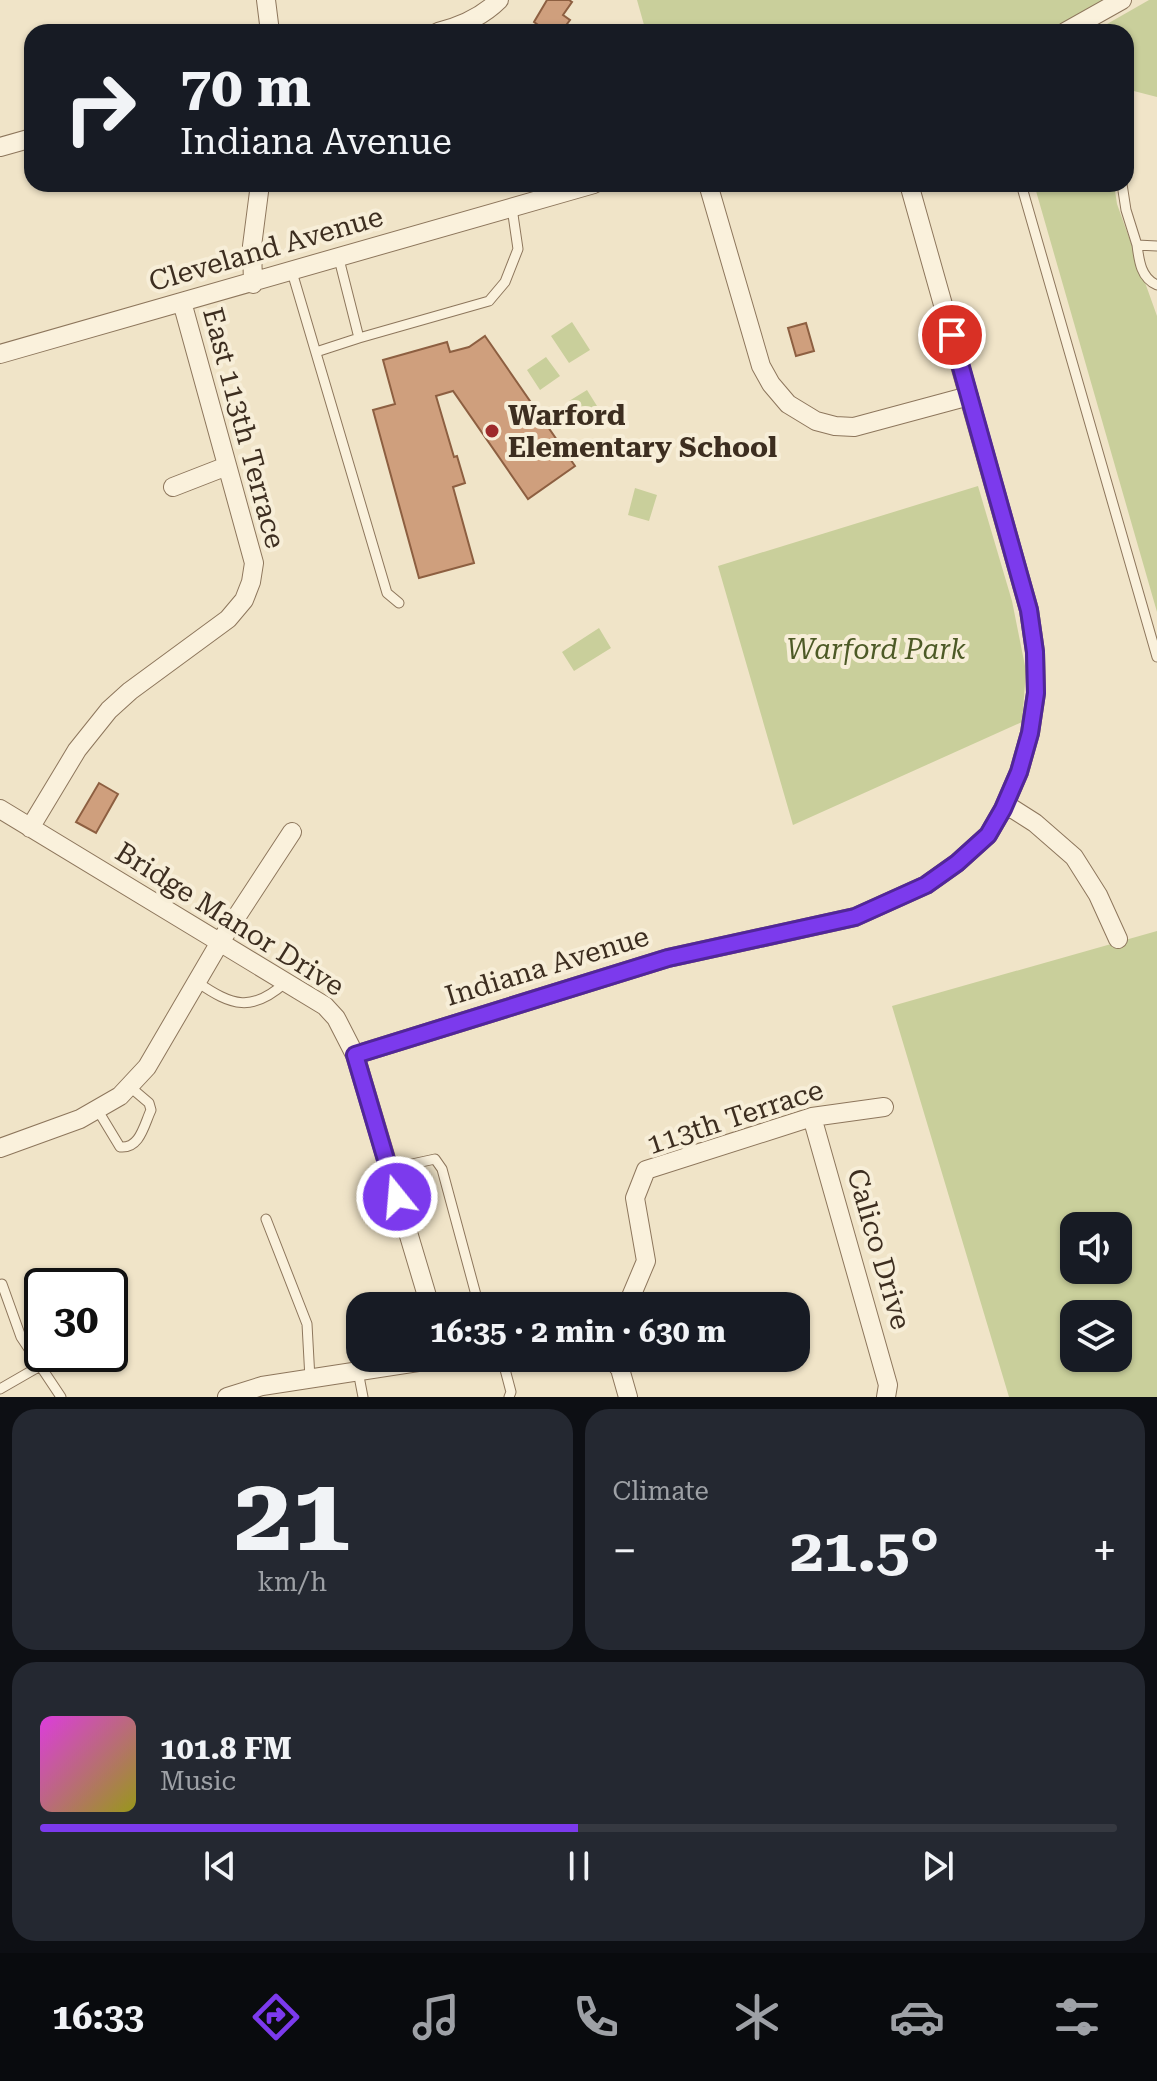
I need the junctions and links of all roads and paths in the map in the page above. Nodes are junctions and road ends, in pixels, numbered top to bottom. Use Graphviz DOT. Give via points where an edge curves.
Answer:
graph roads {
  1 [pos="266,0"];
  2 [pos="499,0"];
  3 [pos="1122,0"];
  4 [pos="269,24"];
  5 [pos="464,24"];
  6 [pos="1079,24"];
  7 [pos="24,140"];
  8 [pos="0,147"];
  9 [pos="259,192"];
  10 [pos="567,192"];
  11 [pos="710,192"];
  12 [pos="911,192"];
  13 [pos="1023,192"];
  14 [pos="1123,192"];
  15 [pos="512,208"];
  16 [pos="1137,245"];
  17 [pos="1157,246"];
  18 [pos="339,259"];
  19 [pos="292,272"];
  20 [pos="253,284"];
  21 [pos="1157,285"];
  22 [pos="182,302"];
  23 [pos="359,338"];
  24 [pos="316,352"];
  25 [pos="0,354"];
  26 [pos="969,396"];
  27 [pos="227,466"];
  28 [pos="173,487"];
  29 [pos="399,603"];
  30 [pos="1157,657"];
  31 [pos="0,809"];
  32 [pos="1003,809"];
  33 [pos="30,828"];
  34 [pos="292,832"];
  35 [pos="1118,939"];
  36 [pos="220,942"];
  37 [pos="197,982"];
  38 [pos="286,982"];
  39 [pos="355,1055"];
  40 [pos="129,1086"];
  41 [pos="884,1107"];
  42 [pos="97,1109"];
  43 [pos="812,1117"];
  44 [pos="0,1148"];
  45 [pos="389,1169"];
  46 [pos="266,1219"];
  47 [pos="2,1284"];
  48 [pos="426,1292"];
  49 [pos="475,1292"];
  50 [pos="633,1292"];
  51 [pos="24,1342"];
  52 [pos="30,1372"];
  53 [pos="44,1372"];
  54 [pos="352,1372"];
  55 [pos="358,1372"];
  56 [pos="506,1372"];
  57 [pos="621,1372"];
  58 [pos="310,1379"];
  59 [pos="0,1389"];
  60 [pos="264,1392"];
  61 [pos="61,1397"];
  62 [pos="227,1397"];
  63 [pos="363,1397"];
  64 [pos="509,1397"];
  65 [pos="628,1397"];
  66 [pos="886,1397"];
  1 -- 4 [label="street"];
  2 -- 5 [label="street"];
  3 -- 6 [label="street"];
  7 -- 8 [label="street"];
  9 -- 20 [label="street"];
  10 -- 15 [label="street, Cleveland Avenue"];
  11 -- 26 [label="street" via="761,366 788,404 816,421 854,427"];
  12 -- 26 [label="street, Indiana Avenue"];
  13 -- 30 [label="lane"];
  14 -- 16 [label="lane"];
  15 -- 18 [label="street, Cleveland Avenue"];
  15 -- 23 [label="lane" via="518,249 505,282 489,301"];
  16 -- 17 [label="lane"];
  16 -- 21 [label="lane" via="1148,281"];
  18 -- 19 [label="street, Cleveland Avenue"];
  18 -- 23 [label="lane"];
  19 -- 20 [label="street, Cleveland Avenue"];
  19 -- 24 [label="lane"];
  20 -- 22 [label="street, Cleveland Avenue"];
  22 -- 25 [label="street, Cleveland Avenue"];
  22 -- 27 [label="street, East 113th Terrace"];
  23 -- 24 [label="lane"];
  24 -- 29 [label="lane" via="387,593"];
  26 -- 32 [label="street, Indiana Avenue" via="1029,610 1035,652 1030,733"];
  27 -- 28 [label="street"];
  27 -- 33 [label="street, East 113th Terrace" via="254,563 244,600 228,619 109,710 77,750"];
  31 -- 33 [label="street, Bridge Manor Drive"];
  32 -- 35 [label="street" via="1013,809 1035,823 1074,857"];
  32 -- 39 [label="street, Indiana Avenue" via="988,835 957,863 878,909 668,958"];
  33 -- 36 [label="street, Bridge Manor Drive"];
  34 -- 36 [label="street"];
  36 -- 37 [label="street"];
  36 -- 38 [label="street, Bridge Manor Drive"];
  37 -- 38 [label="lane" via="221,998 244,1003 268,999"];
  37 -- 40 [label="street" via="147,1067"];
  38 -- 39 [label="street, Bridge Manor Drive" via="325,1006"];
  39 -- 45 [label="street, Bridge Manor Drive"];
  40 -- 42 [label="street"];
  40 -- 42 [label="lane" via="151,1110 135,1144 120,1147"];
  41 -- 43 [label="street, 113th Terrace"];
  42 -- 44 [label="street"];
  43 -- 50 [label="street, 113th Terrace" via="646,1170 635,1198 646,1261"];
  43 -- 66 [label="street, Calico Drive" via="888,1385"];
  45 -- 48 [label="street, Bridge Manor Drive"];
  45 -- 49 [label="lane" via="435,1159"];
  46 -- 58 [label="lane" via="307,1324"];
  47 -- 51 [label="lane"];
  52 -- 59 [label="lane"];
  53 -- 61 [label="lane"];
  54 -- 58 [label="street"];
  55 -- 63 [label="lane"];
  56 -- 64 [label="lane"];
  57 -- 65 [label="street"];
  58 -- 60 [label="street"];
  60 -- 62 [label="street"];
}
